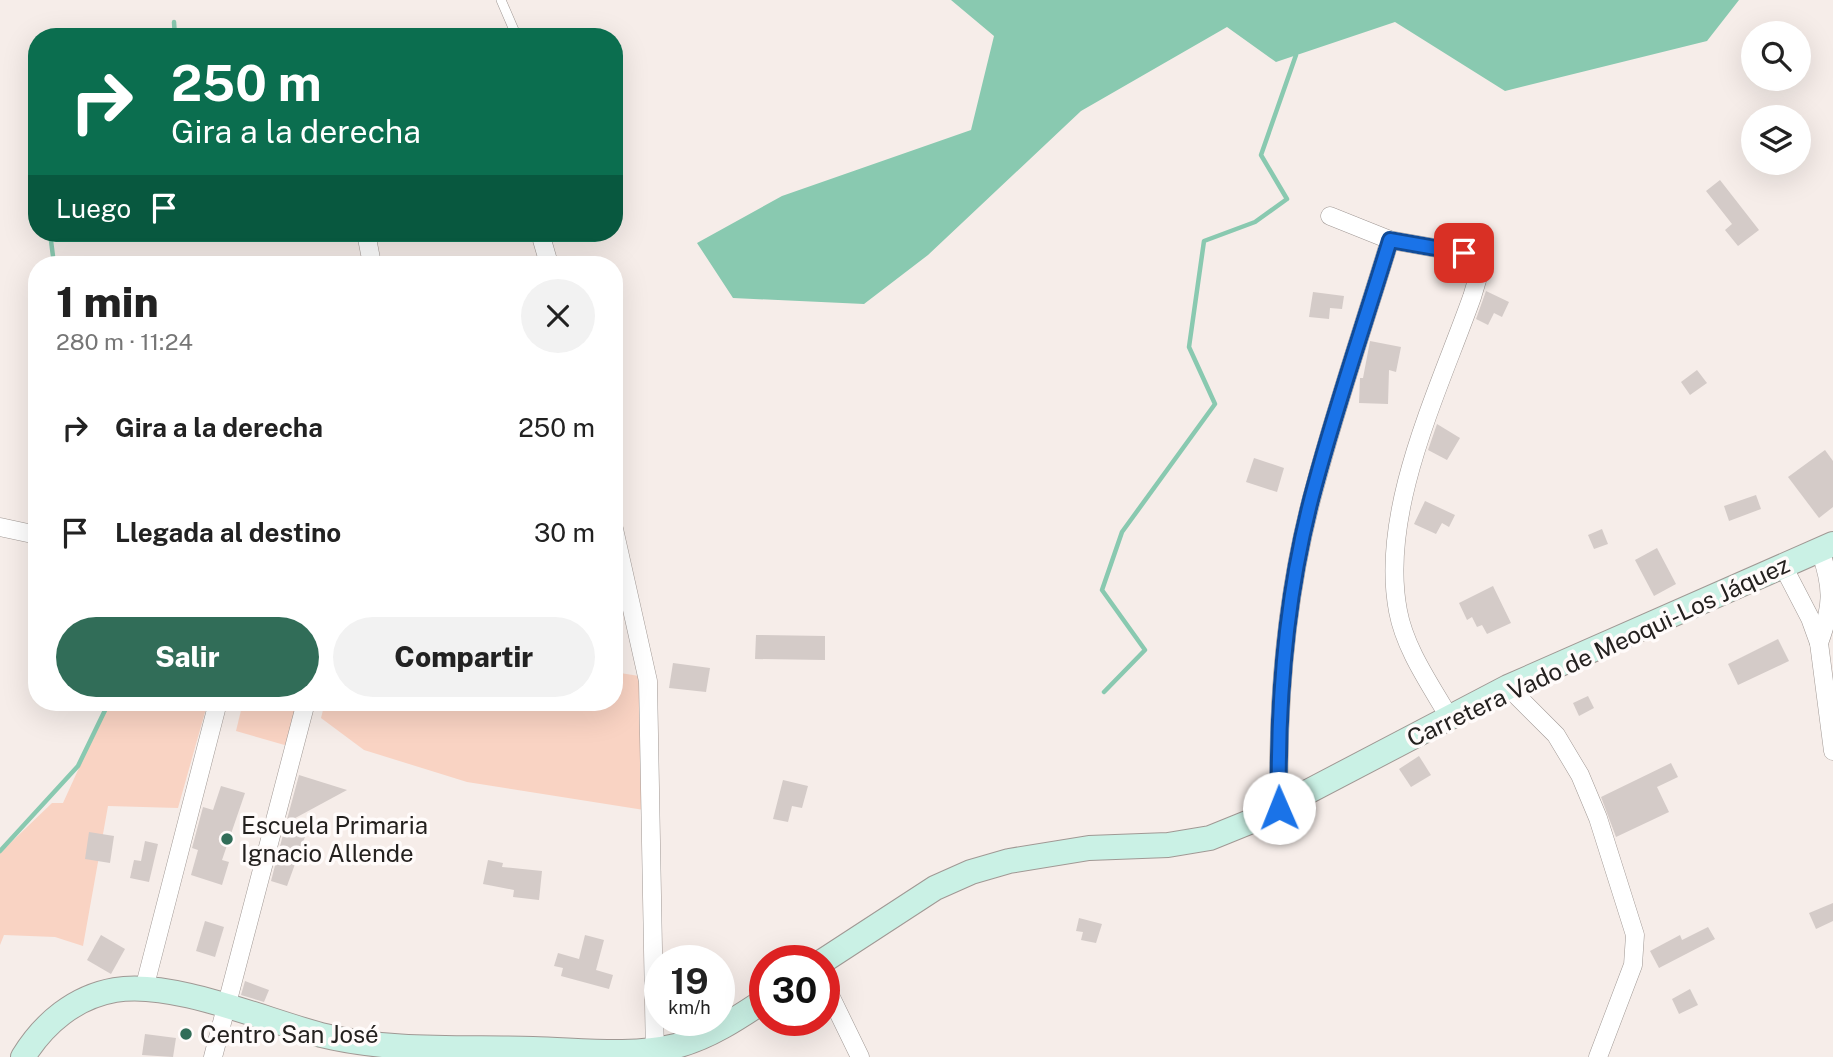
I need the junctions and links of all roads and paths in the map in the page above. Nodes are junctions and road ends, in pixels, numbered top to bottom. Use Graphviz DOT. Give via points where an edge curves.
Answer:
graph roads {
  1 [pos="501,0"];
  2 [pos="512,28"];
  3 [pos="1330,216"];
  4 [pos="1390,240"];
  5 [pos="0,527"];
  6 [pos="28,533"];
  7 [pos="1826,547"];
  8 [pos="1783,566"];
  9 [pos="623,570"];
  10 [pos="1819,643"];
  11 [pos="1508,687"];
  12 [pos="216,711"];
  13 [pos="304,711"];
  14 [pos="1449,717"];
  15 [pos="1833,751"];
  16 [pos="1279,808"];
  17 [pos="840,950"];
  18 [pos="144,989"];
  19 [pos="227,1007"];
  20 [pos="749,1009"];
  21 [pos="840,1016"];
  22 [pos="655,1054"];
  23 [pos="23,1057"];
  24 [pos="213,1057"];
  25 [pos="860,1057"];
  26 [pos="1598,1057"];
  1 -- 2 [label="lane"];
  3 -- 4 [label="street"];
  4 -- 14 [label="street" via="1464,253 1478,266 1400,505 1395,547 1398,612 1409,644"];
  4 -- 16 [label="street" via="1314,488 1291,605 1278,728"];
  5 -- 6 [label="street"];
  7 -- 8 [label="street, Carretera Vado de Meoqui-Los Jáquez"];
  7 -- 10 [label="street" via="1831,600"];
  8 -- 10 [label="street"];
  8 -- 11 [label="street, Carretera Vado de Meoqui-Los Jáquez"];
  9 -- 22 [label="street" via="648,681"];
  10 -- 15 [label="street"];
  11 -- 14 [label="street, Carretera Vado de Meoqui-Los Jáquez"];
  11 -- 26 [label="street" via="1556,735 1580,775 1635,935 1633,965"];
  12 -- 18 [label="street"];
  13 -- 19 [label="street"];
  14 -- 16 [label="street, Carretera Vado de Meoqui-Los Jáquez"];
  16 -- 17 [label="street, Carretera Vado de Meoqui-Los Jáquez" via="1210,838 1168,845 1088,848 1009,861 971,873 935,888"];
  18 -- 19 [label="street"];
  18 -- 23 [label="street" via="114,990 71,1006 43,1030"];
  19 -- 22 [label="street" via="369,1044"];
  19 -- 24 [label="street"];
  20 -- 22 [label="street" via="699,1039"];
  21 -- 25 [label="street"];
}
